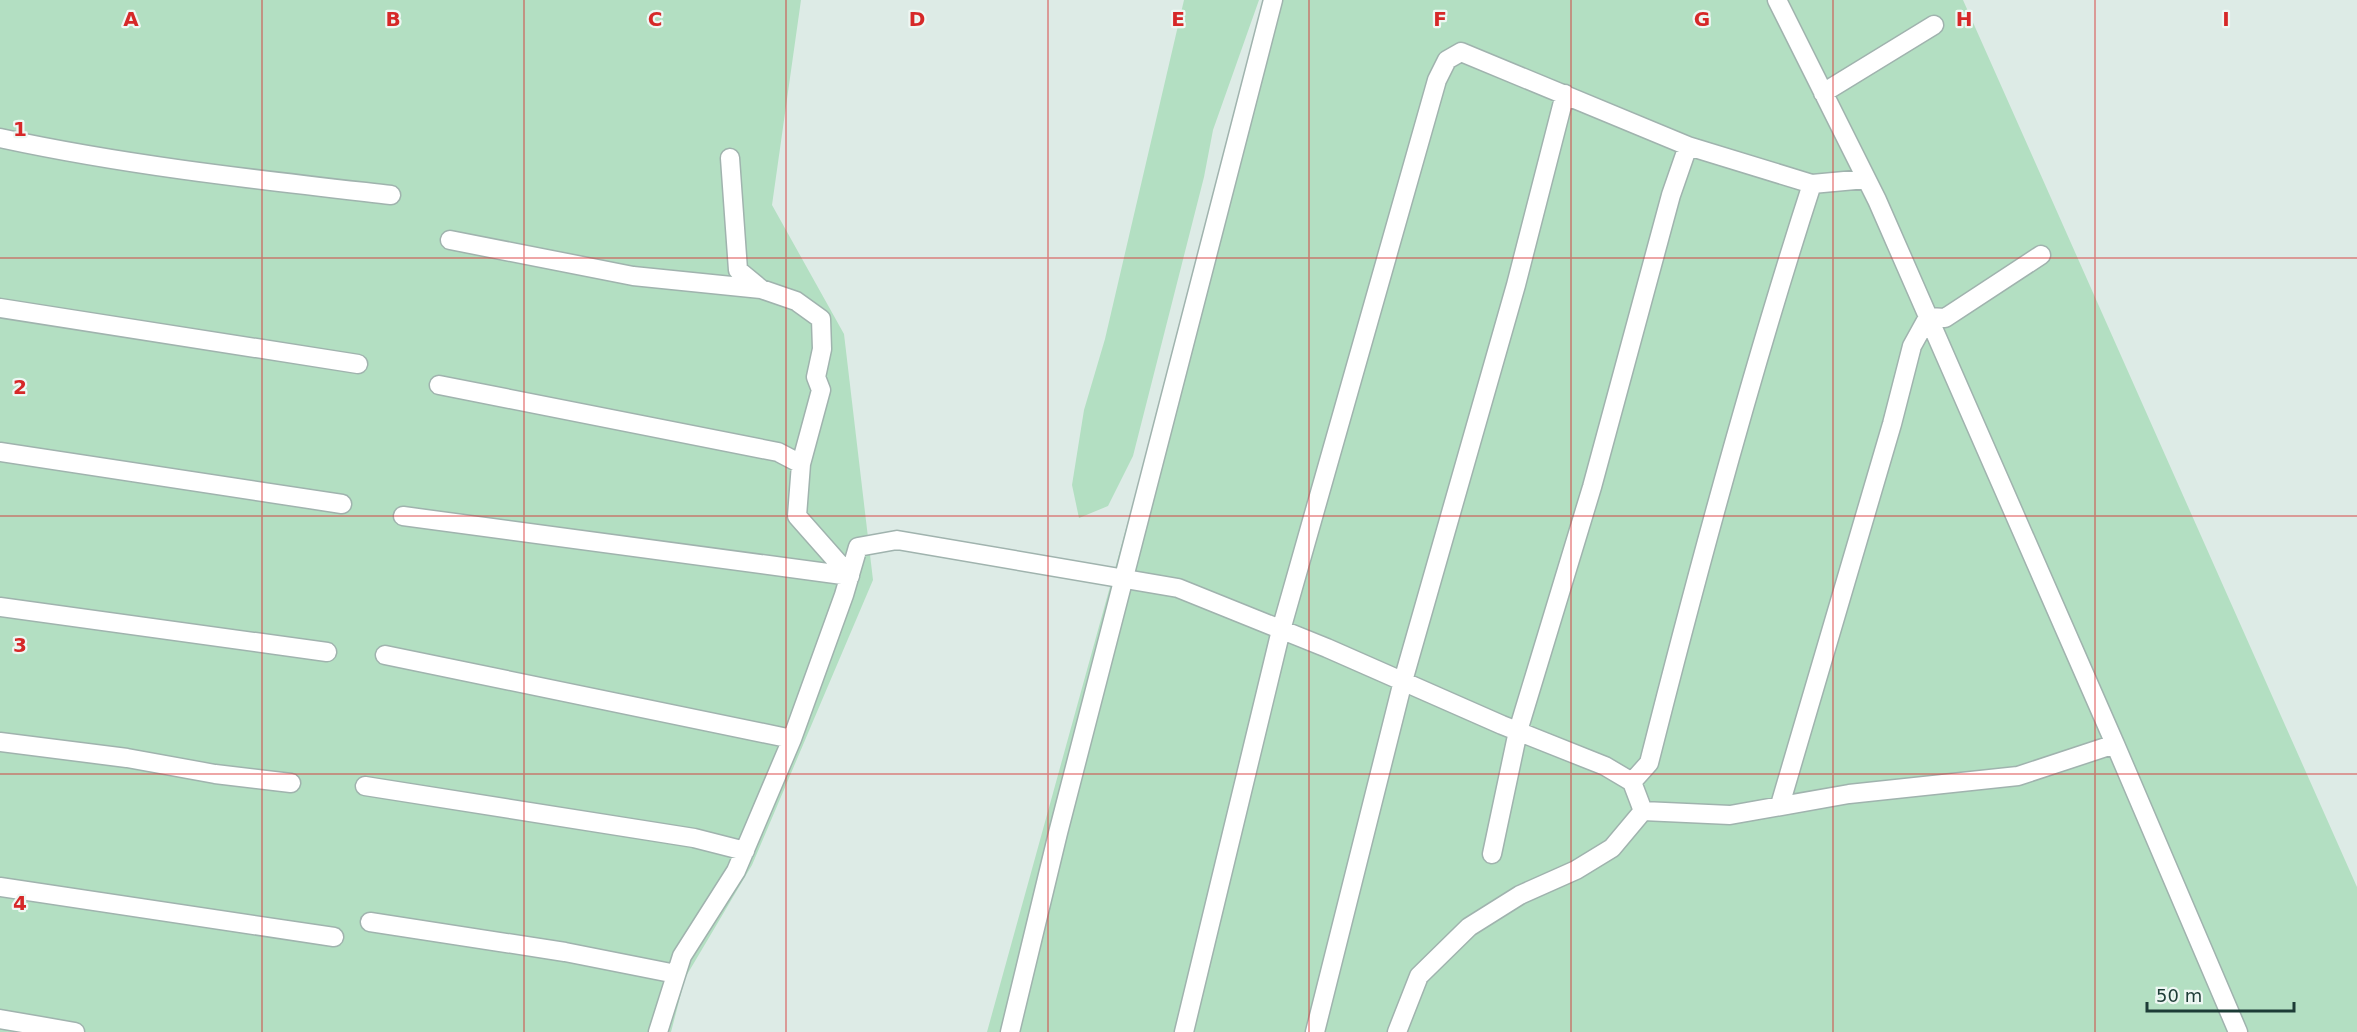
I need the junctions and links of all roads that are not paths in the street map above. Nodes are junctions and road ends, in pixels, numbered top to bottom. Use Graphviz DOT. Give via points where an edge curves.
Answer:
graph roads {
  1 [pos="1273,0"];
  2 [pos="1777,0"];
  3 [pos="1934,25"];
  4 [pos="1823,93"];
  5 [pos="1565,94"];
  6 [pos="0,138"];
  7 [pos="1688,146"];
  8 [pos="730,158"];
  9 [pos="1866,179"];
  10 [pos="1812,184"];
  11 [pos="391,195"];
  12 [pos="450,240"];
  13 [pos="2041,255"];
  14 [pos="760,289"];
  15 [pos="0,308"];
  16 [pos="1928,316"];
  17 [pos="358,364"];
  18 [pos="439,385"];
  19 [pos="0,452"];
  20 [pos="801,464"];
  21 [pos="342,504"];
  22 [pos="403,516"];
  23 [pos="850,576"];
  24 [pos="1123,580"];
  25 [pos="0,607"];
  26 [pos="1281,630"];
  27 [pos="327,652"];
  28 [pos="385,655"];
  29 [pos="1403,681"];
  30 [pos="1518,731"];
  31 [pos="792,739"];
  32 [pos="0,742"];
  33 [pos="2115,744"];
  34 [pos="1632,782"];
  35 [pos="291,783"];
  36 [pos="365,786"];
  37 [pos="1780,805"];
  38 [pos="1643,811"];
  39 [pos="745,851"];
  40 [pos="1492,854"];
  41 [pos="0,887"];
  42 [pos="370,922"];
  43 [pos="334,937"];
  44 [pos="676,974"];
  45 [pos="0,1019"];
  46 [pos="75,1032"];
  47 [pos="658,1032"];
  48 [pos="1010,1032"];
  49 [pos="1184,1032"];
  50 [pos="1315,1032"];
  51 [pos="1397,1032"];
  52 [pos="2238,1032"];
  1 -- 24 [label="street"];
  2 -- 4 [label="street"];
  3 -- 4 [label="street"];
  4 -- 9 [label="street"];
  5 -- 7 [label="street"];
  5 -- 26 [label="street" via="1461,52 1447,60 1437,80"];
  5 -- 29 [label="street" via="1516,285"];
  6 -- 11 [label="street" via="237,178"];
  7 -- 10 [label="street"];
  7 -- 30 [label="street" via="1671,195 1550,634"];
  8 -- 14 [label="street" via="738,270"];
  9 -- 10 [label="street"];
  9 -- 16 [label="street"];
  10 -- 34 [label="street" via="1779,283 1648,763"];
  12 -- 14 [label="street" via="633,276"];
  13 -- 16 [label="street" via="1945,318"];
  14 -- 20 [label="street" via="796,301 821,319 822,349 816,377 820,390"];
  15 -- 17 [label="street"];
  16 -- 33 [label="street"];
  16 -- 37 [label="street" via="1912,346"];
  18 -- 20 [label="street" via="778,452"];
  19 -- 21 [label="street"];
  20 -- 23 [label="street" via="797,516"];
  22 -- 23 [label="street"];
  23 -- 24 [label="street" via="858,547 897,540 1040,562"];
  23 -- 31 [label="street"];
  24 -- 26 [label="street" via="1178,588"];
  24 -- 48 [label="street"];
  25 -- 27 [label="street"];
  26 -- 29 [label="street"];
  26 -- 49 [label="street"];
  28 -- 31 [label="street"];
  29 -- 30 [label="street"];
  29 -- 50 [label="street"];
  30 -- 34 [label="street" via="1605,766"];
  30 -- 40 [label="street"];
  31 -- 39 [label="street"];
  32 -- 35 [label="street"];
  33 -- 37 [label="street" via="2018,776"];
  33 -- 52 [label="street"];
  34 -- 38 [label="street"];
  36 -- 39 [label="street" via="694,838"];
  37 -- 38 [label="street" via="1730,815"];
  38 -- 51 [label="street" via="1612,848 1576,870 1520,895 1469,927 1419,976"];
  39 -- 44 [label="street" via="682,956"];
  41 -- 43 [label="street"];
  42 -- 44 [label="street" via="565,952"];
  44 -- 47 [label="street"];
  45 -- 46 [label="street"];
}
